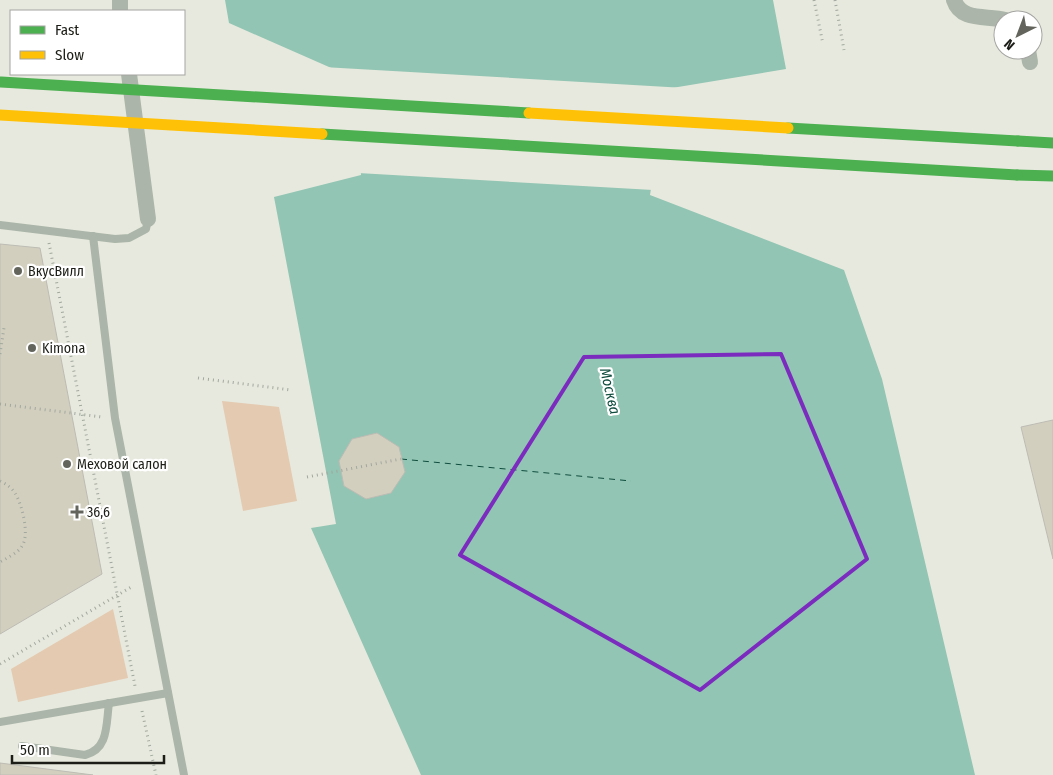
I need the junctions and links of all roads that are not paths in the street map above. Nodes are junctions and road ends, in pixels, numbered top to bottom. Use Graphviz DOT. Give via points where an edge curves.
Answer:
graph roads {
  1 [pos="954,0"];
  2 [pos="993,19"];
  3 [pos="129,75"];
  4 [pos="0,82"];
  5 [pos="0,115"];
  6 [pos="1053,143"];
  7 [pos="1053,176"];
  8 [pos="148,219"];
  9 [pos="0,224"];
  10 [pos="93,236"];
  11 [pos="168,693"];
  12 [pos="109,703"];
  13 [pos="0,722"];
  14 [pos="22,746"];
  15 [pos="184,775"];
  1 -- 2 [label="street" via="959,9 970,16"];
  3 -- 8 [label="street"];
  4 -- 6 [label="street, bridge"];
  5 -- 7 [label="street, bridge"];
  8 -- 10 [label="lane" via="146,229 129,238"];
  9 -- 10 [label="lane"];
  10 -- 11 [label="lane" via="115,418"];
  11 -- 12 [label="lane"];
  11 -- 15 [label="lane"];
  12 -- 13 [label="lane"];
  12 -- 14 [label="lane" via="104,741 93,753 85,755"];
}
